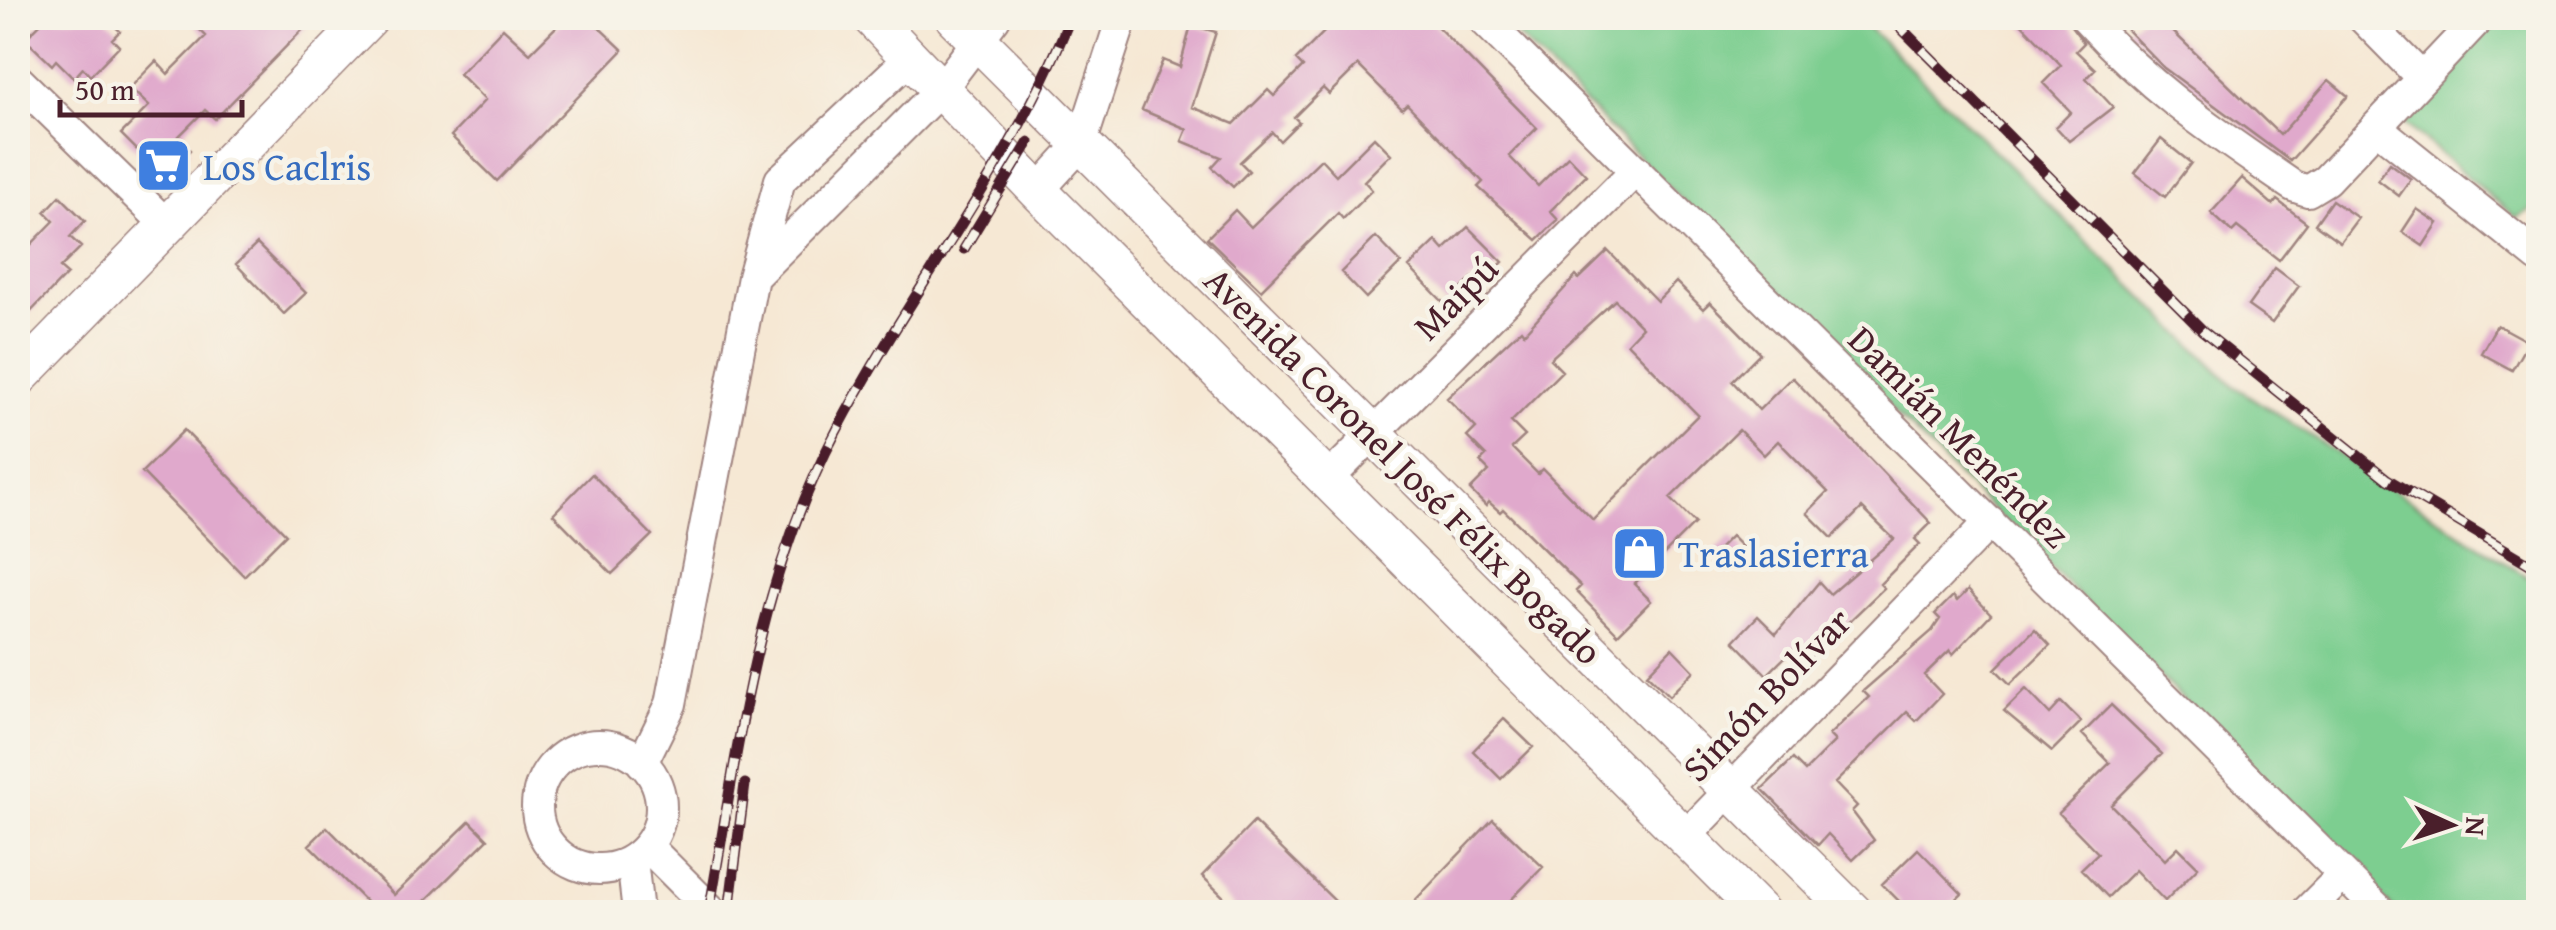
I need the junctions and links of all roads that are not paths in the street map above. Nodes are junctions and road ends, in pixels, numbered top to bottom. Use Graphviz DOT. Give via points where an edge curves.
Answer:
graph roads {
  1 [pos="368,18"];
  2 [pos="872,18"];
  3 [pos="1122,18"];
  4 [pos="1482,18"];
  5 [pos="2086,18"];
  6 [pos="2363,18"];
  7 [pos="2479,18"];
  8 [pos="976,26"];
  9 [pos="911,57"];
  10 [pos="2422,78"];
  11 [pos="18,80"];
  12 [pos="942,88"];
  13 [pos="2376,127"];
  14 [pos="1081,144"];
  15 [pos="1636,170"];
  16 [pos="1038,191"];
  17 [pos="167,224"];
  18 [pos="2538,257"];
  19 [pos="752,277"];
  20 [pos="18,378"];
  21 [pos="1374,435"];
  22 [pos="1330,478"];
  23 [pos="1990,522"];
  24 [pos="642,763"];
  25 [pos="1729,789"];
  26 [pos="1685,837"];
  27 [pos="640,853"];
  28 [pos="2343,875"];
  29 [pos="638,912"];
  30 [pos="713,912"];
  31 [pos="1760,912"];
  32 [pos="1853,912"];
  33 [pos="2306,912"];
  34 [pos="2381,912"];
  1 -- 17 [label="main road"];
  2 -- 9 [label="main road, Avenida Coronel José Félix Bogado"];
  3 -- 14 [label="street"];
  4 -- 15 [label="street, Damián Menéndez"];
  5 -- 13 [label="street" via="2174,104 2293,186 2308,191 2326,180"];
  6 -- 10 [label="street"];
  7 -- 10 [label="street"];
  8 -- 12 [label="street"];
  8 -- 14 [label="main road, Avenida Coronel José Félix Bogado"];
  9 -- 12 [label="main road, Avenida Coronel José Félix Bogado"];
  9 -- 19 [label="street" via="780,180"];
  10 -- 13 [label="street"];
  11 -- 17 [label="street"];
  12 -- 16 [label="main road, Avenida Coronel José Félix Bogado"];
  12 -- 19 [label="street"];
  13 -- 18 [label="street"];
  14 -- 16 [label="street"];
  14 -- 21 [label="main road, Avenida Coronel José Félix Bogado"];
  15 -- 21 [label="street, Maipú"];
  15 -- 23 [label="street, Damián Menéndez"];
  16 -- 22 [label="main road, Avenida Coronel José Félix Bogado"];
  17 -- 20 [label="main road"];
  19 -- 24 [label="street" via="672,704"];
  21 -- 22 [label="street, Maipú"];
  21 -- 25 [label="main road, Avenida Coronel José Félix Bogado"];
  22 -- 26 [label="main road, Avenida Coronel José Félix Bogado"];
  23 -- 25 [label="street, Simón Bolívar"];
  23 -- 28 [label="street, Damián Menéndez"];
  24 -- 27 [label="street" via="658,788 661,808"];
  24 -- 27 [label="street" via="620,748 575,750 557,761 538,798 538,820 558,854 576,865 597,870"];
  25 -- 26 [label="street, Simón Bolívar"];
  25 -- 32 [label="main road, Avenida Coronel José Félix Bogado"];
  26 -- 31 [label="main road, Avenida Coronel José Félix Bogado"];
  27 -- 29 [label="street"];
  27 -- 30 [label="street"];
  28 -- 33 [label="street"];
  28 -- 34 [label="street, Damián Menéndez"];
}
